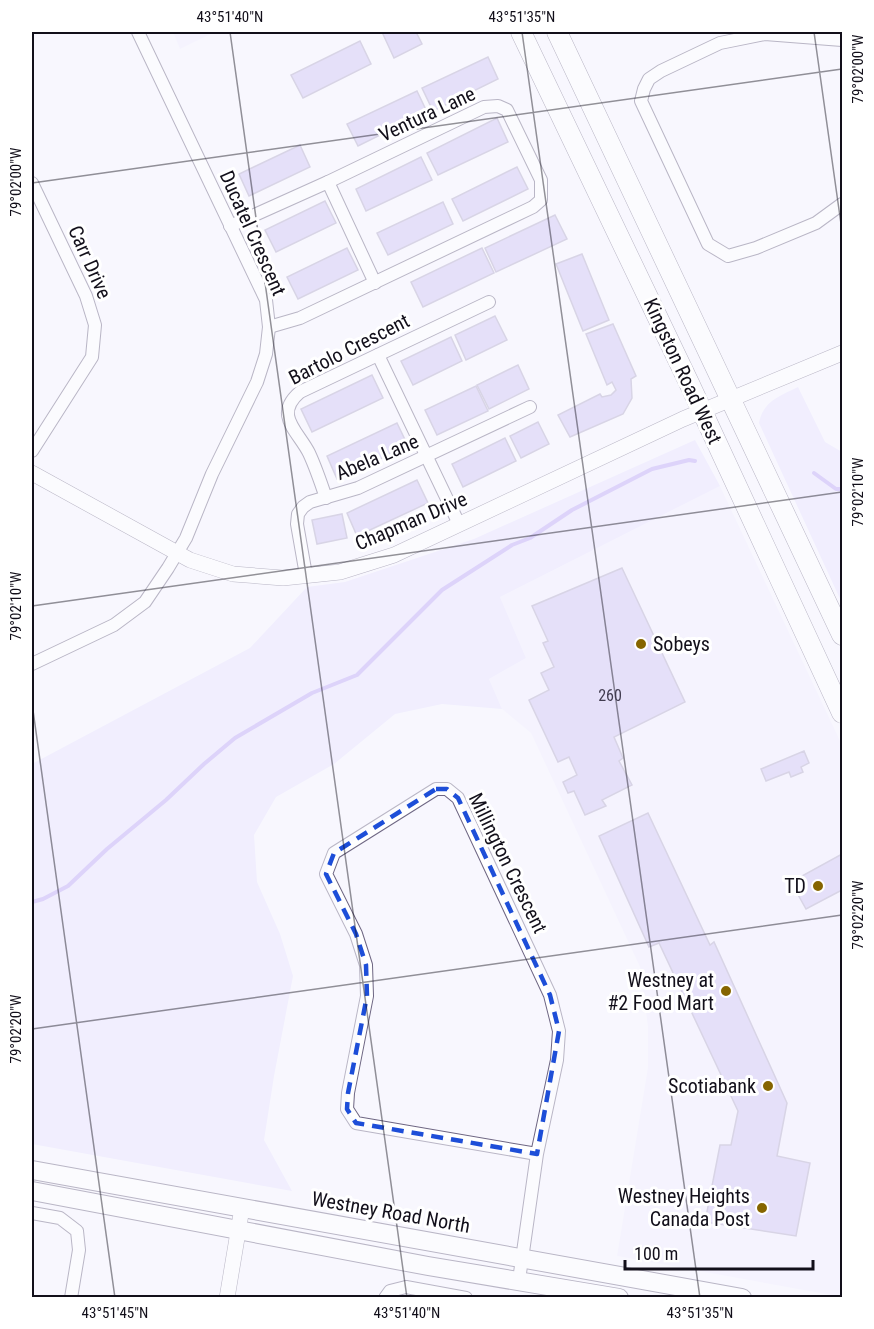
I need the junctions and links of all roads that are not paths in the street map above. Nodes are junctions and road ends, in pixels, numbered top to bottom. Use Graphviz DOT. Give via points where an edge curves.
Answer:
graph roads {
  1 [pos="138,32"];
  2 [pos="521,32"];
  3 [pos="557,32"];
  4 [pos="843,40"];
  5 [pos="328,182"];
  6 [pos="32,183"];
  7 [pos="843,204"];
  8 [pos="230,226"];
  9 [pos="375,283"];
  10 [pos="489,302"];
  11 [pos="269,327"];
  12 [pos="843,353"];
  13 [pos="378,355"];
  14 [pos="732,399"];
  15 [pos="530,407"];
  16 [pos="702,412"];
  17 [pos="32,451"];
  18 [pos="427,457"];
  19 [pos="32,473"];
  20 [pos="326,498"];
  21 [pos="459,524"];
  22 [pos="176,552"];
  23 [pos="306,575"];
  24 [pos="843,635"];
  25 [pos="32,664"];
  26 [pos="843,713"];
  27 [pos="537,1154"];
  28 [pos="32,1170"];
  29 [pos="32,1191"];
  30 [pos="242,1208"];
  31 [pos="32,1213"];
  32 [pos="239,1230"];
  33 [pos="522,1258"];
  34 [pos="629,1277"];
  35 [pos="519,1280"];
  36 [pos="71,1298"];
  37 [pos="227,1298"];
  38 [pos="386,1298"];
  39 [pos="466,1298"];
  40 [pos="619,1298"];
  41 [pos="626,1298"];
  42 [pos="742,1298"];
  1 -- 8 [label="street, Ducatel Crescent"];
  2 -- 16 [label="main road, Kingston Road West"];
  3 -- 14 [label="main road, Kingston Road West"];
  4 -- 7 [label="street" via="765,34 720,43 649,79 641,102 708,244 728,256 816,223"];
  5 -- 8 [label="street, Ventura Lane"];
  5 -- 9 [label="street"];
  5 -- 9 [label="street, Ventura Lane" via="484,106 507,110 541,180 541,200 533,207"];
  6 -- 17 [label="street, Carr Drive" via="86,296 95,325 92,357"];
  8 -- 11 [label="street, Ducatel Crescent" via="266,300"];
  9 -- 11 [label="street, Ventura Lane" via="300,318"];
  10 -- 13 [label="street, Bartolo Crescent"];
  11 -- 22 [label="street, Ducatel Crescent" via="257,382 186,538"];
  12 -- 14 [label="street, Chapman Drive"];
  13 -- 18 [label="street"];
  13 -- 20 [label="street, Bartolo Crescent" via="291,399 288,419 308,452"];
  14 -- 16 [label="street, Chapman Drive"];
  14 -- 24 [label="main road, Kingston Road West"];
  15 -- 18 [label="street, Abela Lane"];
  16 -- 21 [label="street, Chapman Drive"];
  16 -- 26 [label="main road, Kingston Road West"];
  18 -- 20 [label="street, Abela Lane"];
  18 -- 21 [label="street"];
  19 -- 22 [label="street, Chapman Drive"];
  20 -- 23 [label="street, Abela Lane" via="310,502 298,514"];
  21 -- 23 [label="street, Chapman Drive" via="380,560 340,572"];
  22 -- 23 [label="street, Chapman Drive" via="233,574 283,579"];
  22 -- 25 [label="street, Ducatel Crescent" via="145,602 114,625"];
  27 -- 27 [label="street, Millington Crescent" via="559,1031 550,995 458,798 447,789 436,789 334,853 326,874 356,934 366,965 367,996 347,1109 356,1123"];
  27 -- 33 [label="street, Millington Crescent"];
  28 -- 30 [label="main road, Westney Road North"];
  29 -- 32 [label="main road"];
  30 -- 32 [label="street"];
  30 -- 33 [label="main road, Westney Road North"];
  31 -- 36 [label="street" via="60,1218 77,1231 80,1250"];
  32 -- 35 [label="main road"];
  32 -- 37 [label="street"];
  33 -- 34 [label="main road, Westney Road North"];
  33 -- 35 [label="street, Millington Crescent"];
  34 -- 41 [label="main road"];
  34 -- 42 [label="main road, Westney Road North"];
  35 -- 40 [label="main road"];
  38 -- 39 [label="street" via="390,1291 406,1287"];
}
